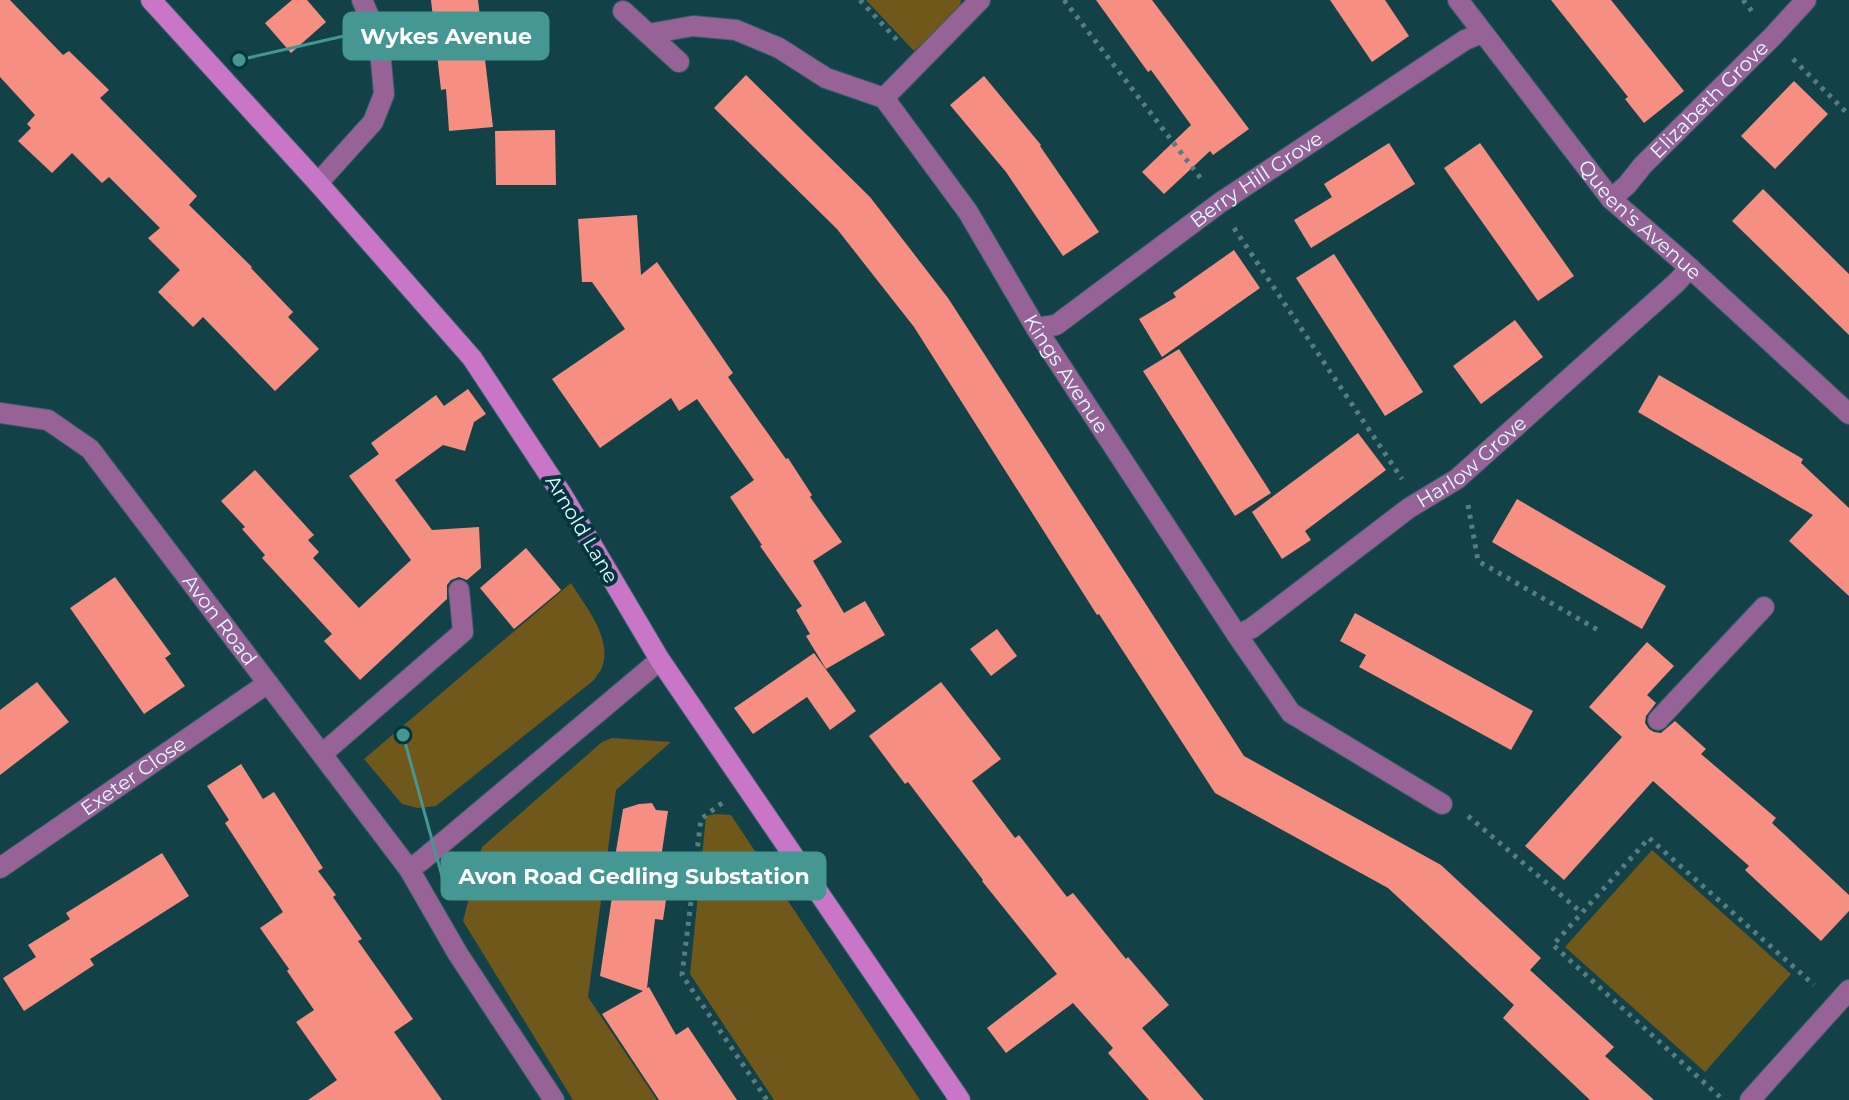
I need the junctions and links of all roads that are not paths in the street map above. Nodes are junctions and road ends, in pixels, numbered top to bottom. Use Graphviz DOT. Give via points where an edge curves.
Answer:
graph roads {
  1 [pos="151,0"];
  2 [pos="362,0"];
  3 [pos="980,0"];
  4 [pos="1458,0"];
  5 [pos="1806,0"];
  6 [pos="623,11"];
  7 [pos="1482,33"];
  8 [pos="648,34"];
  9 [pos="679,62"];
  10 [pos="884,98"];
  11 [pos="318,183"];
  12 [pos="1611,199"];
  13 [pos="1690,268"];
  14 [pos="1036,328"];
  15 [pos="0,413"];
  16 [pos="1849,414"];
  17 [pos="459,590"];
  18 [pos="1764,607"];
  19 [pos="1237,635"];
  20 [pos="660,660"];
  21 [pos="268,683"];
  22 [pos="1658,720"];
  23 [pos="322,754"];
  24 [pos="1442,804"];
  25 [pos="0,868"];
  26 [pos="409,869"];
  27 [pos="1842,997"];
  28 [pos="554,1100"];
  29 [pos="960,1100"];
  30 [pos="1750,1100"];
  1 -- 11 [label="street, Arnold Lane"];
  2 -- 11 [label="street" via="373,25 384,94 373,122"];
  3 -- 10 [label="street"];
  4 -- 7 [label="street, Queen's Avenue"];
  5 -- 12 [label="street, Elizabeth Grove"];
  6 -- 8 [label="street"];
  7 -- 12 [label="street, Queen's Avenue"];
  7 -- 14 [label="street, Berry Hill Grove" via="1221,202 1056,325"];
  8 -- 9 [label="street"];
  8 -- 10 [label="street" via="693,26 736,30 779,48 826,78"];
  10 -- 14 [label="street, Kings Avenue" via="968,212"];
  11 -- 20 [label="street, Arnold Lane" via="472,358 563,496"];
  12 -- 13 [label="street, Queen's Avenue"];
  13 -- 16 [label="street, Queen's Avenue"];
  13 -- 19 [label="street, Harlow Grove" via="1457,479 1409,508"];
  14 -- 19 [label="street, Kings Avenue"];
  15 -- 21 [label="street, Avon Road" via="48,420 90,449"];
  17 -- 23 [label="street" via="463,632"];
  18 -- 22 [label="street"];
  19 -- 24 [label="street, Kings Avenue" via="1291,713"];
  20 -- 26 [label="street"];
  20 -- 29 [label="street, Arnold Lane"];
  21 -- 23 [label="street, Avon Road"];
  21 -- 25 [label="street, Exeter Close"];
  23 -- 26 [label="street, Avon Road"];
  26 -- 28 [label="street, Avon Road"];
  27 -- 30 [label="street"];
}
